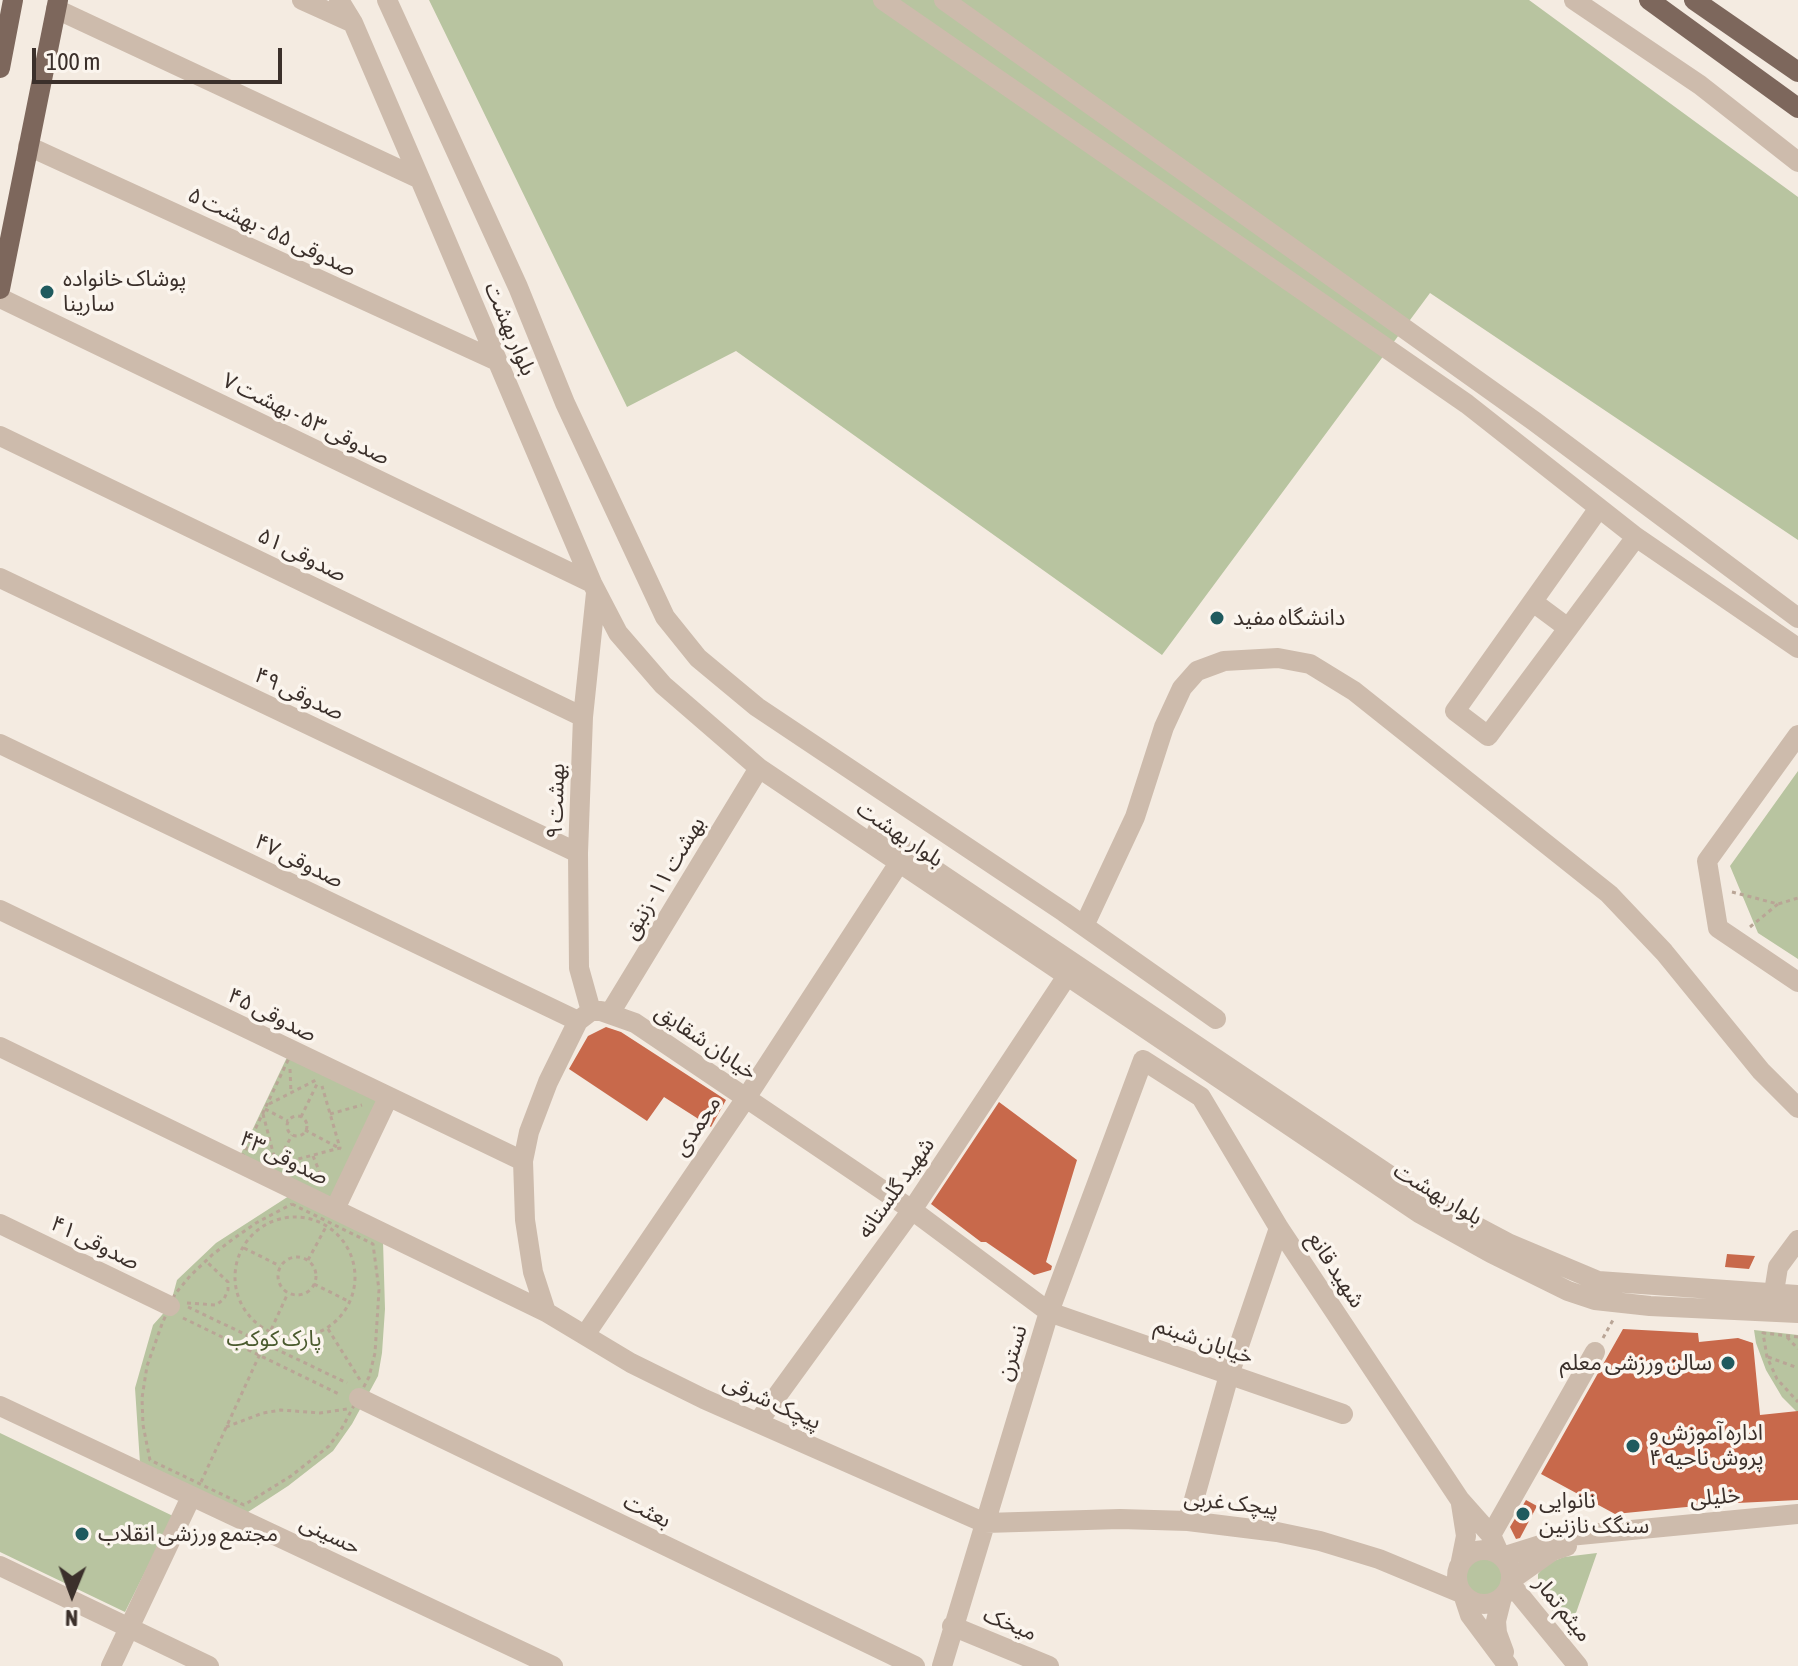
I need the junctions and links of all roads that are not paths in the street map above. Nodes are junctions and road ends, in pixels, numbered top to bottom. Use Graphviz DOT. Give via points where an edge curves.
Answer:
graph roads {
  1 [pos="13,0"];
  2 [pos="302,0"];
  3 [pos="339,0"];
  4 [pos="354,0"];
  5 [pos="387,0"];
  6 [pos="883,0"];
  7 [pos="944,0"];
  8 [pos="1574,0"];
  9 [pos="1649,0"];
  10 [pos="1698,2"];
  11 [pos="57,4"];
  12 [pos="353,23"];
  13 [pos="0,68"];
  14 [pos="1798,72"];
  15 [pos="1798,108"];
  16 [pos="28,146"];
  17 [pos="1798,162"];
  18 [pos="420,179"];
  19 [pos="0,289"];
  20 [pos="0,298"];
  21 [pos="497,361"];
  22 [pos="0,436"];
  23 [pos="1599,508"];
  24 [pos="1636,537"];
  25 [pos="0,578"];
  26 [pos="594,588"];
  27 [pos="1533,602"];
  28 [pos="1796,616"];
  29 [pos="1568,628"];
  30 [pos="1780,636"];
  31 [pos="1798,648"];
  32 [pos="583,717"];
  33 [pos="1798,735"];
  34 [pos="0,744"];
  35 [pos="759,768"];
  36 [pos="578,853"];
  37 [pos="899,863"];
  38 [pos="0,910"];
  39 [pos="1084,926"];
  40 [pos="1067,976"];
  41 [pos="1798,982"];
  42 [pos="593,1015"];
  43 [pos="1124,1016"];
  44 [pos="1216,1019"];
  45 [pos="0,1047"];
  46 [pos="1143,1060"];
  47 [pos="1241,1093"];
  48 [pos="1201,1097"];
  49 [pos="746,1098"];
  50 [pos="385,1099"];
  51 [pos="1798,1108"];
  52 [pos="523,1161"];
  53 [pos="912,1210"];
  54 [pos="330,1219"];
  55 [pos="0,1224"];
  56 [pos="1279,1228"];
  57 [pos="1798,1240"];
  58 [pos="1774,1292"];
  59 [pos="1798,1295"];
  60 [pos="176,1306"];
  61 [pos="546,1312"];
  62 [pos="1049,1312"];
  63 [pos="1798,1313"];
  64 [pos="585,1335"];
  65 [pos="1595,1352"];
  66 [pos="1229,1375"];
  67 [pos="349,1392"];
  68 [pos="0,1406"];
  69 [pos="1343,1414"];
  70 [pos="758,1422"];
  71 [pos="195,1490"];
  72 [pos="1460,1500"];
  73 [pos="1798,1514"];
  74 [pos="1188,1521"];
  75 [pos="985,1523"];
  76 [pos="1637,1529"];
  77 [pos="1491,1535"];
  78 [pos="1501,1556"];
  79 [pos="0,1566"];
  80 [pos="1460,1581"];
  81 [pos="1507,1587"];
  82 [pos="952,1626"];
  83 [pos="129,1628"];
  84 [pos="111,1666"];
  85 [pos="209,1666"];
  86 [pos="553,1666"];
  87 [pos="915,1666"];
  88 [pos="942,1666"];
  89 [pos="1049,1666"];
  90 [pos="1510,1666"];
  91 [pos="1578,1666"];
  1 -- 13 [label="main road"];
  2 -- 12 [label="street"];
  3 -- 12 [label="street, بلوار بهشت"];
  4 -- 58 [label="street, بلوار بهشت" via="603,580 630,626 715,716 768,757 1425,1199 1510,1244 1598,1281"];
  5 -- 39 [label="street" via="665,617 698,658 757,707"];
  6 -- 23 [label="street" via="1467,404"];
  7 -- 28 [label="street" via="1534,421"];
  8 -- 17 [label="street" via="1700,85"];
  9 -- 15 [label="main road"];
  10 -- 14 [label="main road"];
  11 -- 16 [label="main road"];
  11 -- 18 [label="street"];
  12 -- 18 [label="street, بلوار بهشت"];
  16 -- 19 [label="main road"];
  16 -- 21 [label="street, صدوقی ۵۵ - بهشت ۵"];
  18 -- 21 [label="street, بلوار بهشت"];
  20 -- 26 [label="street, صدوقی ۵۳ - بهشت ۷"];
  21 -- 26 [label="street, بلوار بهشت"];
  22 -- 32 [label="street, صدوقی ۵۱"];
  23 -- 24 [label="street"];
  23 -- 27 [label="street"];
  24 -- 29 [label="street"];
  24 -- 30 [label="street"];
  25 -- 36 [label="street, صدوقی ۴۹"];
  26 -- 32 [label="street, بهشت ۹"];
  26 -- 35 [label="street, بلوار بهشت" via="618,633 663,685"];
  27 -- 29 [label="street"];
  27 -- 29 [label="street" via="1455,711 1488,736"];
  28 -- 30 [label="street"];
  30 -- 31 [label="street"];
  32 -- 36 [label="street, بهشت ۹"];
  33 -- 41 [label="street" via="1707,861 1718,928"];
  34 -- 42 [label="street, صدوقی ۴۷"];
  35 -- 37 [label="street, بلوار بهشت"];
  35 -- 42 [label="street, بهشت ۱۱ - زنبق"];
  36 -- 42 [label="street, بهشت ۹" via="579,968"];
  37 -- 40 [label="street, بلوار بهشت"];
  37 -- 49 [label="street, محمدی"];
  38 -- 50 [label="street, صدوقی ۴۵"];
  39 -- 44 [label="street"];
  39 -- 51 [label="street" via="1135,817 1182,688 1197,671 1224,661 1278,658 1310,664 1354,691 1609,894"];
  40 -- 43 [label="street, بلوار بهشت"];
  40 -- 53 [label="street, شهید گلستانه"];
  42 -- 49 [label="street, خیابان شقایق" via="635,1023"];
  42 -- 52 [label="street" via="538,1107"];
  43 -- 46 [label="street"];
  43 -- 47 [label="street, بلوار بهشت"];
  45 -- 54 [label="street, صدوقی ۴۳" via="273,1172"];
  46 -- 48 [label="street"];
  46 -- 62 [label="street, نسترن"];
  47 -- 48 [label="street"];
  47 -- 63 [label="street, بلوار بهشت" via="1419,1213 1568,1291 1650,1306"];
  48 -- 56 [label="street, شهید قانع"];
  49 -- 53 [label="street, خیابان شقایق"];
  49 -- 64 [label="street, محمدی"];
  50 -- 52 [label="street, صدوقی ۴۵"];
  50 -- 54 [label="street"];
  52 -- 61 [label="street" via="525,1220"];
  53 -- 62 [label="street, خیابان شقایق"];
  53 -- 70 [label="street, شهید گلستانه"];
  54 -- 61 [label="street, صدوقی ۴۳"];
  55 -- 60 [label="street, صدوقی ۴۱"];
  56 -- 66 [label="street"];
  56 -- 72 [label="street, شهید قانع"];
  57 -- 58 [label="street" via="1778,1267"];
  58 -- 59 [label="street, بلوار بهشت"];
  61 -- 64 [label="street, پیچک شرقی"];
  62 -- 66 [label="street, خیابان شبنم"];
  62 -- 75 [label="street, نسترن"];
  64 -- 70 [label="street, پیچک شرقی" via="631,1363"];
  65 -- 77 [label="street"];
  66 -- 69 [label="street, خیابان شبنم"];
  66 -- 74 [label="street"];
  67 -- 87 [label="street, بعثت"];
  68 -- 71 [label="street, حسینی"];
  70 -- 75 [label="street, پیچک شرقی"];
  71 -- 83 [label="street"];
  71 -- 86 [label="street, حسینی"];
  72 -- 77 [label="street, شهید قانع"];
  72 -- 80 [label="street" via="1466,1536"];
  73 -- 76 [label="street, خلیلی"];
  74 -- 75 [label="street, پیچک غربی"];
  74 -- 80 [label="street, پیچک غربی" via="1320,1541 1431,1580"];
  75 -- 82 [label="street, نسترن"];
  76 -- 78 [label="street" via="1569,1536"];
  76 -- 81 [label="street" via="1552,1551"];
  77 -- 78 [label="street, شهید قانع"];
  78 -- 80 [label="street" via="1484,1550 1468,1555"];
  78 -- 81 [label="street" via="1509,1567"];
  79 -- 83 [label="street"];
  80 -- 81 [label="street" via="1476,1603 1485,1604"];
  80 -- 90 [label="street" via="1470,1615"];
  81 -- 90 [label="street" via="1496,1621"];
  81 -- 91 [label="street, میثم تمار"];
  82 -- 88 [label="street, نسترن"];
  82 -- 89 [label="street, میخک"];
  83 -- 84 [label="street"];
  83 -- 85 [label="street"];
}
